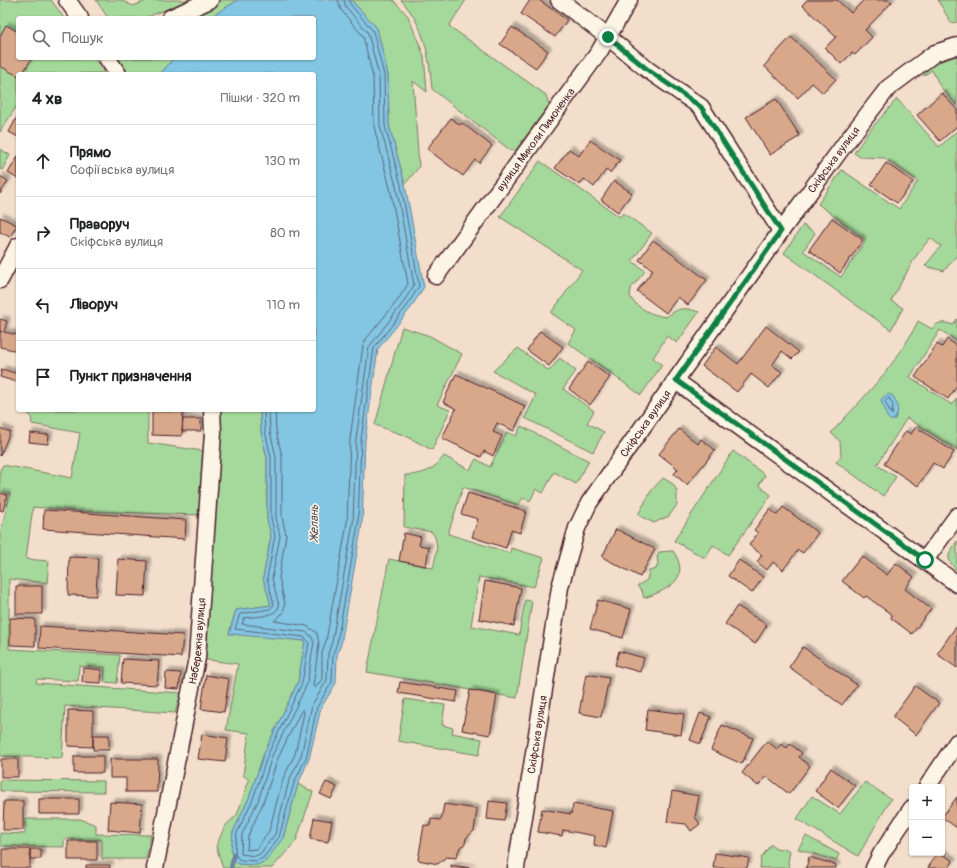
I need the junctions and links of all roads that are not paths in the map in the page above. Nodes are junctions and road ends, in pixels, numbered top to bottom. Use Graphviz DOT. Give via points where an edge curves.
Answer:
graph roads {
  1 [pos="67,0"];
  2 [pos="210,0"];
  3 [pos="559,0"];
  4 [pos="629,0"];
  5 [pos="79,16"];
  6 [pos="174,16"];
  7 [pos="608,37"];
  8 [pos="957,46"];
  9 [pos="108,60"];
  10 [pos="117,72"];
  11 [pos="781,231"];
  12 [pos="16,250"];
  13 [pos="436,276"];
  14 [pos="0,280"];
  15 [pos="676,380"];
  16 [pos="212,412"];
  17 [pos="957,516"];
  18 [pos="925,560"];
  19 [pos="957,584"];
  20 [pos="957,742"];
  21 [pos="929,784"];
  22 [pos="909,812"];
  23 [pos="155,868"];
  24 [pos="516,868"];
  25 [pos="874,868"];
  1 -- 5 [label="street"];
  2 -- 6 [label="street"];
  3 -- 7 [label="street"];
  4 -- 7 [label="street, вулиця Миколи Пимоненка"];
  7 -- 11 [label="street" via="648,70 701,107"];
  7 -- 13 [label="street, вулиця Миколи Пимоненка"];
  8 -- 11 [label="street, Скіфська вулиця" via="936,53 888,88"];
  9 -- 10 [label="street"];
  11 -- 15 [label="street, Скіфська вулиця"];
  12 -- 14 [label="street"];
  15 -- 18 [label="street"];
  15 -- 24 [label="street, Скіфська вулиця" via="588,503 577,528 560,587"];
  16 -- 23 [label="street, Набережна вулиця" via="213,433 197,658"];
  17 -- 18 [label="street"];
  18 -- 19 [label="street"];
  20 -- 21 [label="street"];
  22 -- 25 [label="street"];
}
